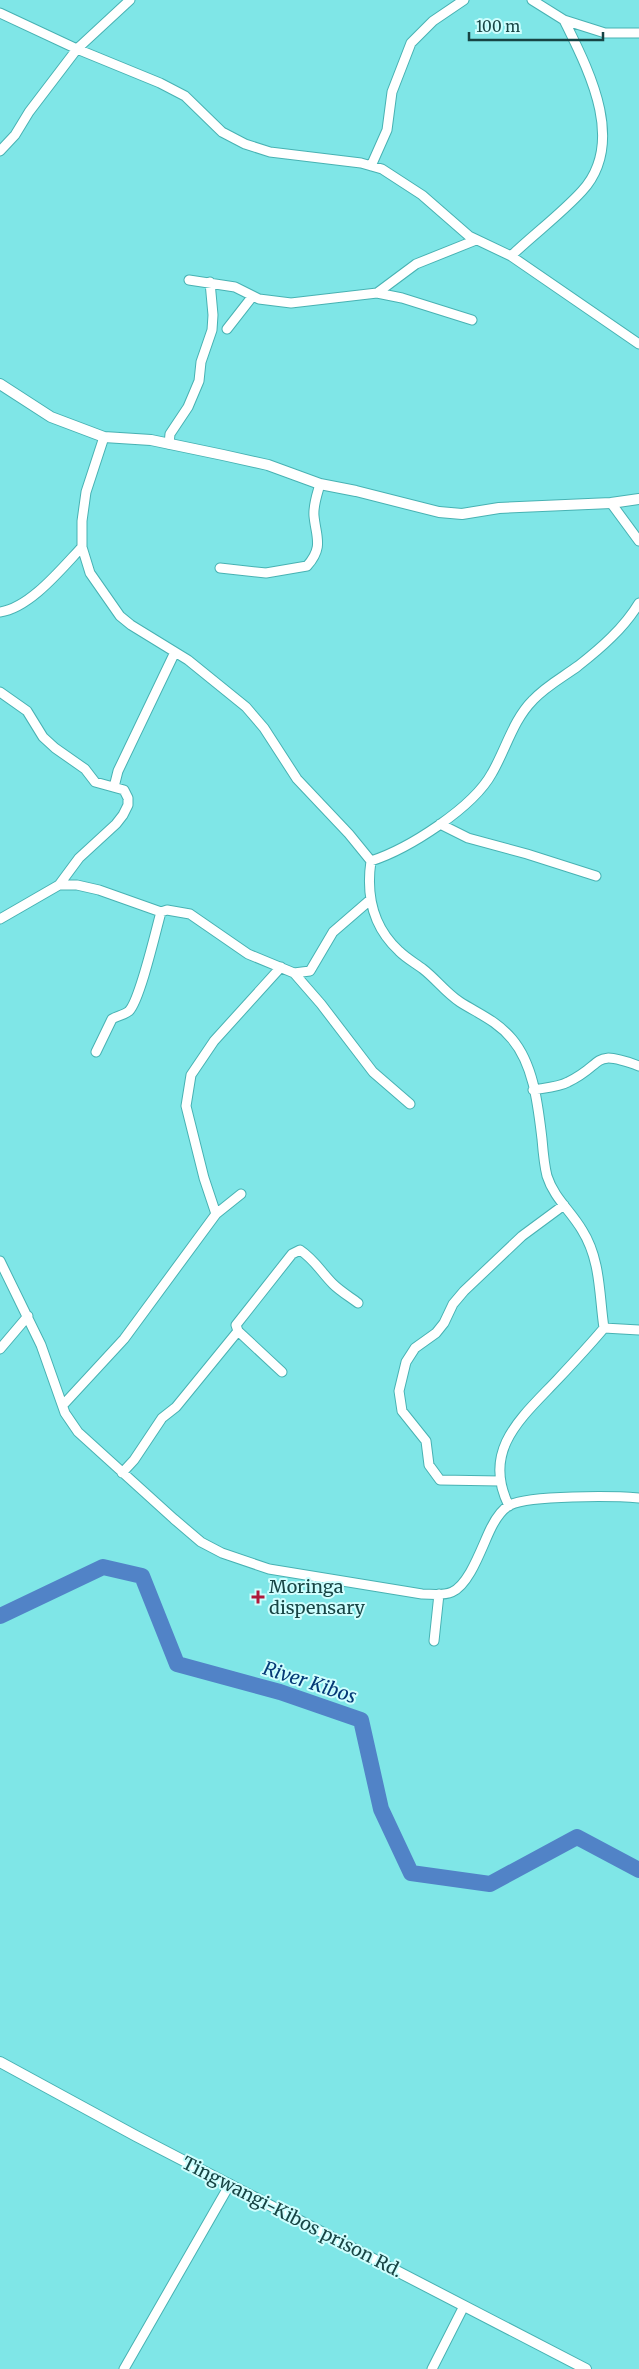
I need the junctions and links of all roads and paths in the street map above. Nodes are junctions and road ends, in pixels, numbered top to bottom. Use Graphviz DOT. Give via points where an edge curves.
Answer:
graph roads {
  1 [pos="130,0"];
  2 [pos="464,0"];
  3 [pos="532,0"];
  4 [pos="0,13"];
  5 [pos="564,20"];
  6 [pos="639,33"];
  7 [pos="77,50"];
  8 [pos="0,151"];
  9 [pos="371,166"];
  10 [pos="476,240"];
  11 [pos="511,256"];
  12 [pos="189,280"];
  13 [pos="210,282"];
  14 [pos="377,293"];
  15 [pos="252,297"];
  16 [pos="472,320"];
  17 [pos="227,329"];
  18 [pos="639,344"];
  19 [pos="0,384"];
  20 [pos="104,437"];
  21 [pos="168,444"];
  22 [pos="320,484"];
  23 [pos="639,499"];
  24 [pos="611,502"];
  25 [pos="639,541"];
  26 [pos="82,547"];
  27 [pos="220,568"];
  28 [pos="639,603"];
  29 [pos="0,612"];
  30 [pos="175,652"];
  31 [pos="0,692"];
  32 [pos="114,787"];
  33 [pos="440,824"];
  34 [pos="370,861"];
  35 [pos="596,876"];
  36 [pos="59,885"];
  37 [pos="370,900"];
  38 [pos="161,912"];
  39 [pos="0,919"];
  40 [pos="281,968"];
  41 [pos="294,974"];
  42 [pos="96,1052"];
  43 [pos="639,1066"];
  44 [pos="533,1090"];
  45 [pos="410,1104"];
  46 [pos="241,1194"];
  47 [pos="564,1206"];
  48 [pos="216,1214"];
  49 [pos="0,1261"];
  50 [pos="358,1303"];
  51 [pos="28,1316"];
  52 [pos="604,1328"];
  53 [pos="639,1330"];
  54 [pos="238,1331"];
  55 [pos="0,1349"];
  56 [pos="282,1372"];
  57 [pos="63,1404"];
  58 [pos="122,1473"];
  59 [pos="500,1481"];
  60 [pos="639,1498"];
  61 [pos="509,1506"];
  62 [pos="439,1594"];
  63 [pos="434,1641"];
  64 [pos="0,2062"];
  65 [pos="230,2184"];
  66 [pos="464,2306"];
  67 [pos="124,2369"];
  68 [pos="432,2369"];
  69 [pos="586,2369"];
  1 -- 7 [label="street"];
  2 -- 9 [label="street" via="410,43 392,92 387,130"];
  3 -- 5 [label="street"];
  4 -- 7 [label="street"];
  5 -- 6 [label="street" via="605,33"];
  5 -- 11 [label="street" via="596,95 604,140 583,190"];
  7 -- 8 [label="street"];
  7 -- 9 [label="street" via="185,96 222,132 245,144 270,152"];
  9 -- 10 [label="street" via="382,169 415,190"];
  10 -- 11 [label="street"];
  10 -- 14 [label="street" via="416,264"];
  11 -- 18 [label="street"];
  12 -- 13 [label="street"];
  13 -- 15 [label="street" via="235,288"];
  13 -- 21 [label="street" via="212,330 201,362 199,381 188,407 170,434"];
  14 -- 15 [label="street" via="291,303"];
  14 -- 16 [label="street"];
  15 -- 17 [label="street"];
  19 -- 20 [label="street" via="51,417"];
  20 -- 21 [label="street"];
  20 -- 26 [label="street" via="86,492"];
  21 -- 22 [label="street" via="268,465"];
  22 -- 24 [label="street" via="439,512 462,514 499,508"];
  22 -- 27 [label="street" via="314,505 319,540 307,566 266,573"];
  23 -- 24 [label="street"];
  24 -- 25 [label="street"];
  26 -- 29 [label="street" via="38,592"];
  26 -- 30 [label="street" via="90,573 120,616 138,631"];
  28 -- 33 [label="street" via="625,624 600,647 531,701 484,786"];
  30 -- 32 [label="street" via="118,771"];
  30 -- 34 [label="street" via="255,716 297,779 356,841"];
  31 -- 32 [label="street" via="26,712 43,736 85,769 95,782"];
  32 -- 36 [label="street" via="124,790 128,806 116,824 79,858"];
  33 -- 34 [label="street" via="390,854"];
  33 -- 35 [label="street" via="468,838"];
  34 -- 37 [label="street"];
  36 -- 38 [label="street" via="99,890"];
  36 -- 39 [label="street"];
  37 -- 41 [label="street" via="332,932 310,971"];
  37 -- 44 [label="street" via="382,930 398,951 459,1001 493,1020 512,1039 527,1064"];
  38 -- 40 [label="street" via="190,914 248,954"];
  38 -- 42 [label="street" via="133,1004 127,1012 112,1019"];
  40 -- 41 [label="street"];
  40 -- 48 [label="street" via="214,1041 191,1075 186,1106"];
  41 -- 45 [label="street" via="373,1072"];
  43 -- 44 [label="street" via="607,1057 568,1083"];
  44 -- 47 [label="street" via="546,1173"];
  46 -- 48 [label="street"];
  47 -- 52 [label="street" via="583,1230 596,1265"];
  47 -- 59 [label="street" via="522,1236 458,1297 436,1333 410,1353 401,1377 402,1411 426,1441 429,1465 440,1480"];
  48 -- 57 [label="street" via="124,1339"];
  49 -- 51 [label="street"];
  50 -- 54 [label="street" via="331,1282 304,1252 297,1250 237,1321"];
  51 -- 55 [label="street"];
  51 -- 57 [label="street"];
  52 -- 53 [label="street"];
  52 -- 59 [label="street" via="516,1424 501,1458"];
  54 -- 56 [label="street"];
  54 -- 58 [label="street" via="176,1407 162,1418"];
  57 -- 58 [label="street" via="78,1432"];
  58 -- 62 [label="street" via="201,1542 242,1562 309,1577"];
  59 -- 61 [label="street"];
  60 -- 61 [label="street" via="531,1500"];
  61 -- 62 [label="street" via="493,1525 465,1581 459,1588"];
  62 -- 63 [label="street"];
  64 -- 65 [label="street, Tingwangi-Kibos prison Rd."];
  65 -- 66 [label="street, Tingwangi-Kibos prison Rd."];
  65 -- 67 [label="street"];
  66 -- 68 [label="street"];
  66 -- 69 [label="street, Tingwangi-Kibos prison Rd."];
}
